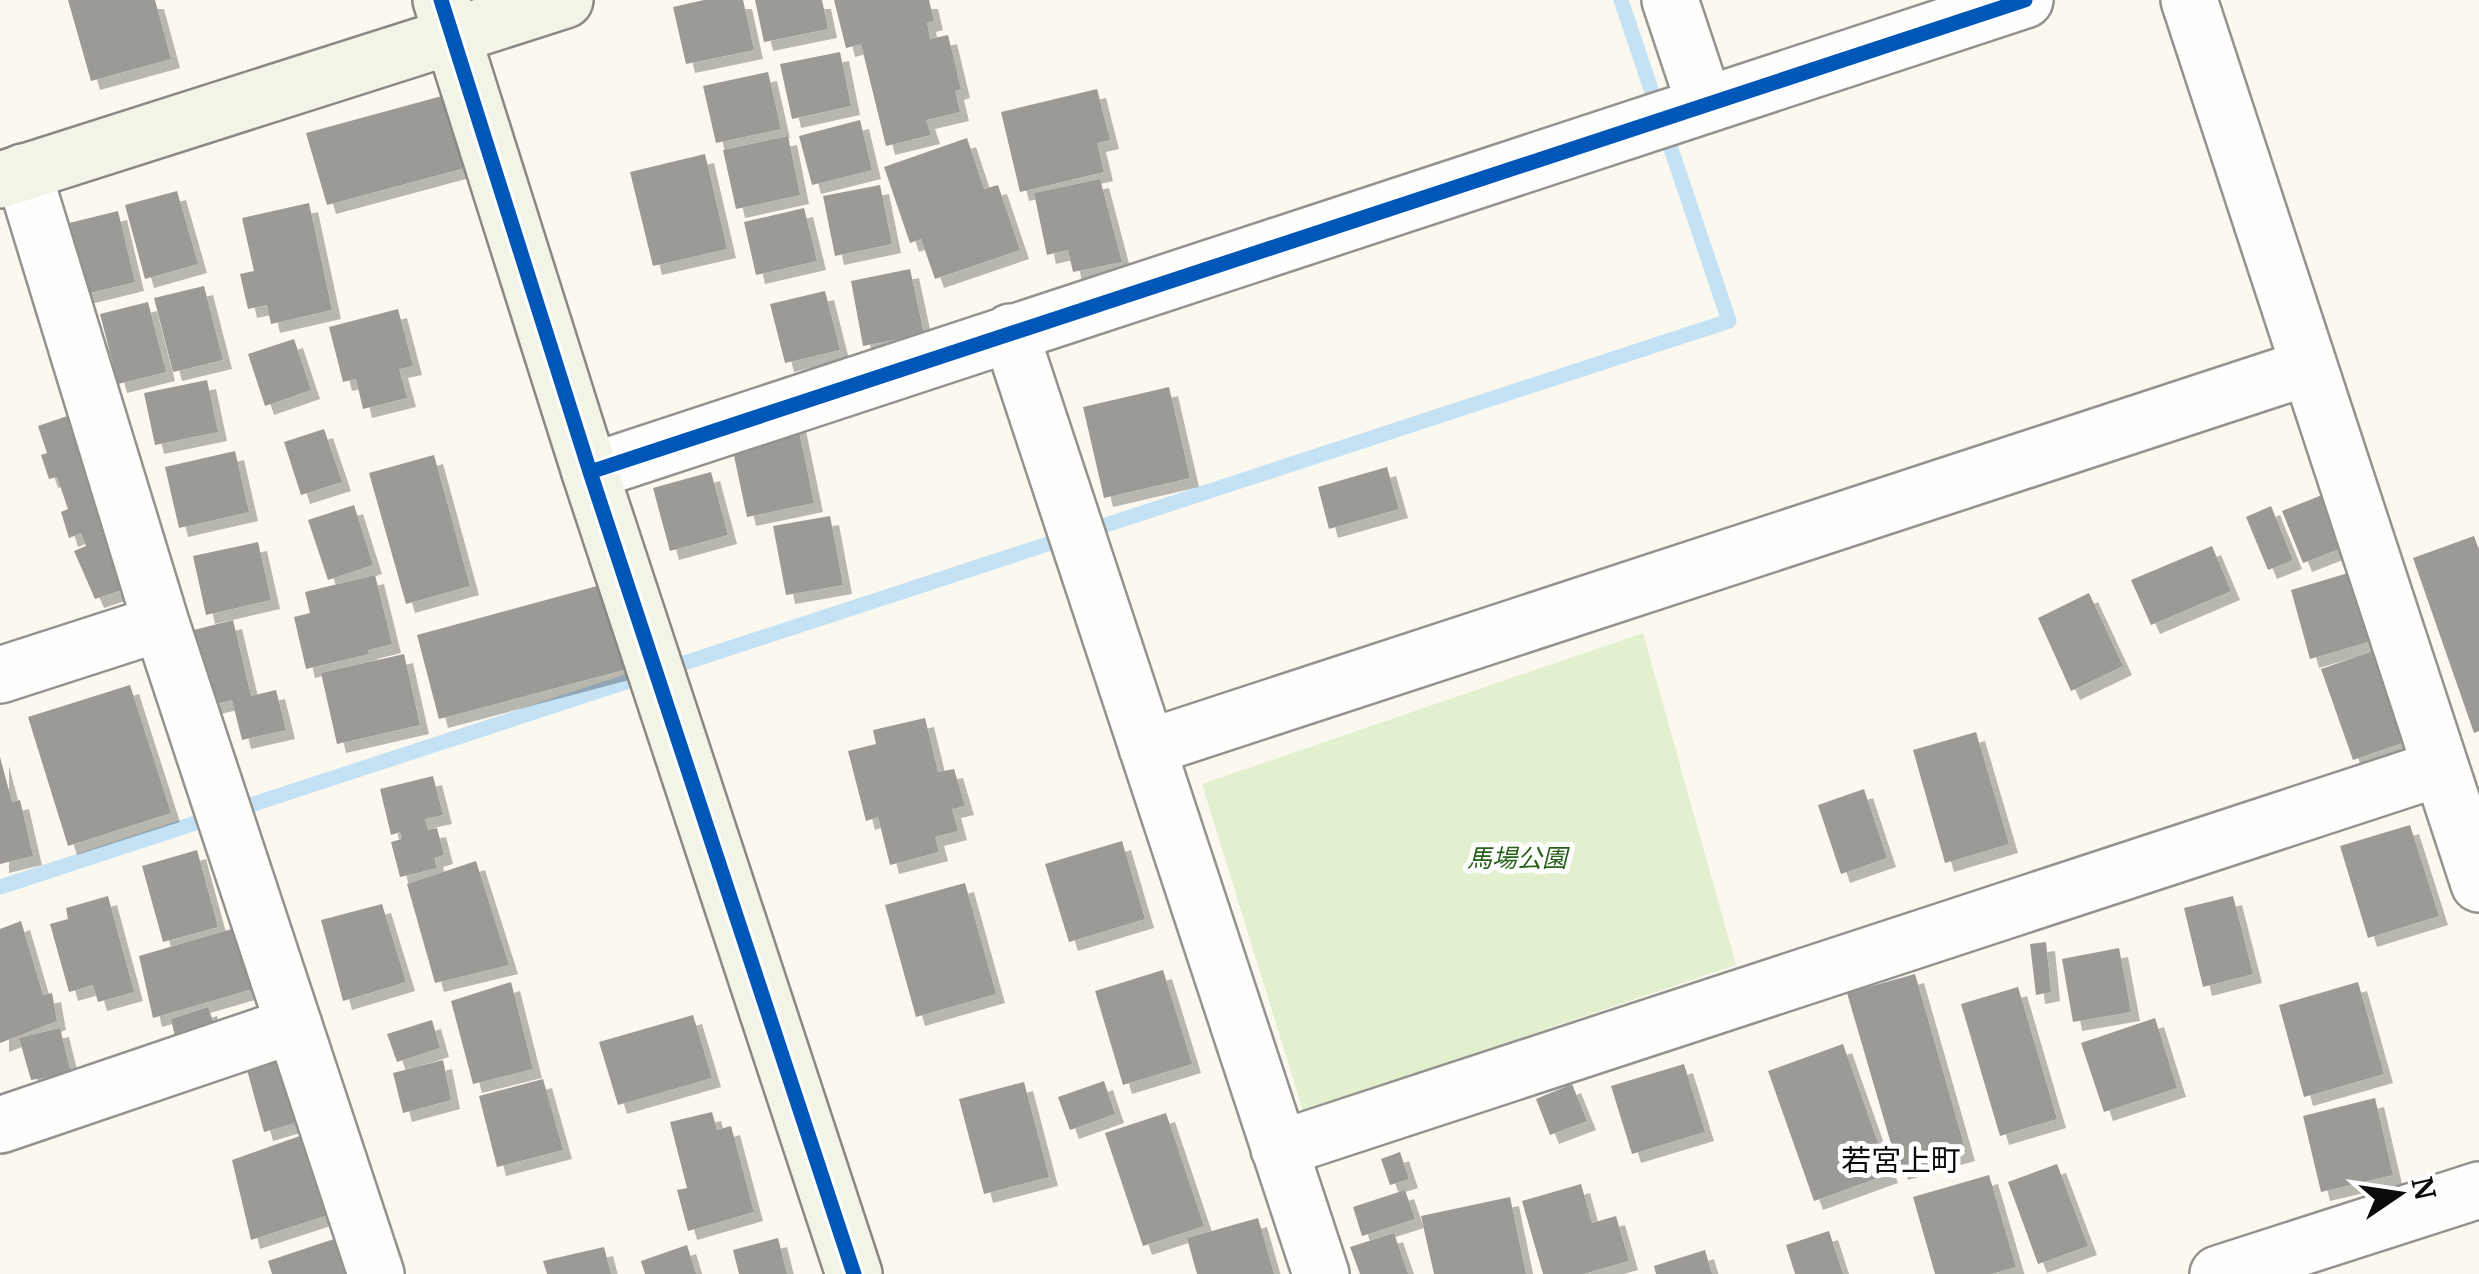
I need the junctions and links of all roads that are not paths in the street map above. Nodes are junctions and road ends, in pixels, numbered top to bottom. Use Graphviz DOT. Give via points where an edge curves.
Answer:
graph roads {
  1 [pos="565,0"];
  2 [pos="1670,0"];
  3 [pos="2025,0"];
  4 [pos="2189,0"];
  5 [pos="1969,9"];
  6 [pos="448,18"];
  7 [pos="1705,105"];
  8 [pos="11,176"];
  9 [pos="1010,332"];
  10 [pos="2309,368"];
  11 [pos="590,472"];
  12 [pos="161,623"];
  13 [pos="0,675"];
  14 [pos="1147,748"];
  15 [pos="2440,768"];
  16 [pos="2479,884"];
  17 [pos="294,1025"];
  18 [pos="0,1125"];
  19 [pos="1279,1149"];
  20 [pos="2479,1190"];
  21 [pos="376,1274"];
  22 [pos="854,1274"];
  23 [pos="1320,1274"];
  24 [pos="2218,1274"];
  1 -- 6 [label="street"];
  2 -- 7 [label="street"];
  3 -- 5 [label="street"];
  4 -- 10 [label="street"];
  5 -- 7 [label="street"];
  6 -- 8 [label="street"];
  6 -- 11 [label="street"];
  7 -- 9 [label="street"];
  8 -- 12 [label="street"];
  9 -- 11 [label="street"];
  9 -- 14 [label="street"];
  10 -- 14 [label="street"];
  10 -- 15 [label="street"];
  11 -- 22 [label="street"];
  12 -- 13 [label="street"];
  12 -- 17 [label="street"];
  14 -- 19 [label="street"];
  15 -- 16 [label="street"];
  15 -- 19 [label="street"];
  17 -- 18 [label="street"];
  17 -- 21 [label="street"];
  19 -- 23 [label="street"];
  20 -- 24 [label="street"];
}
